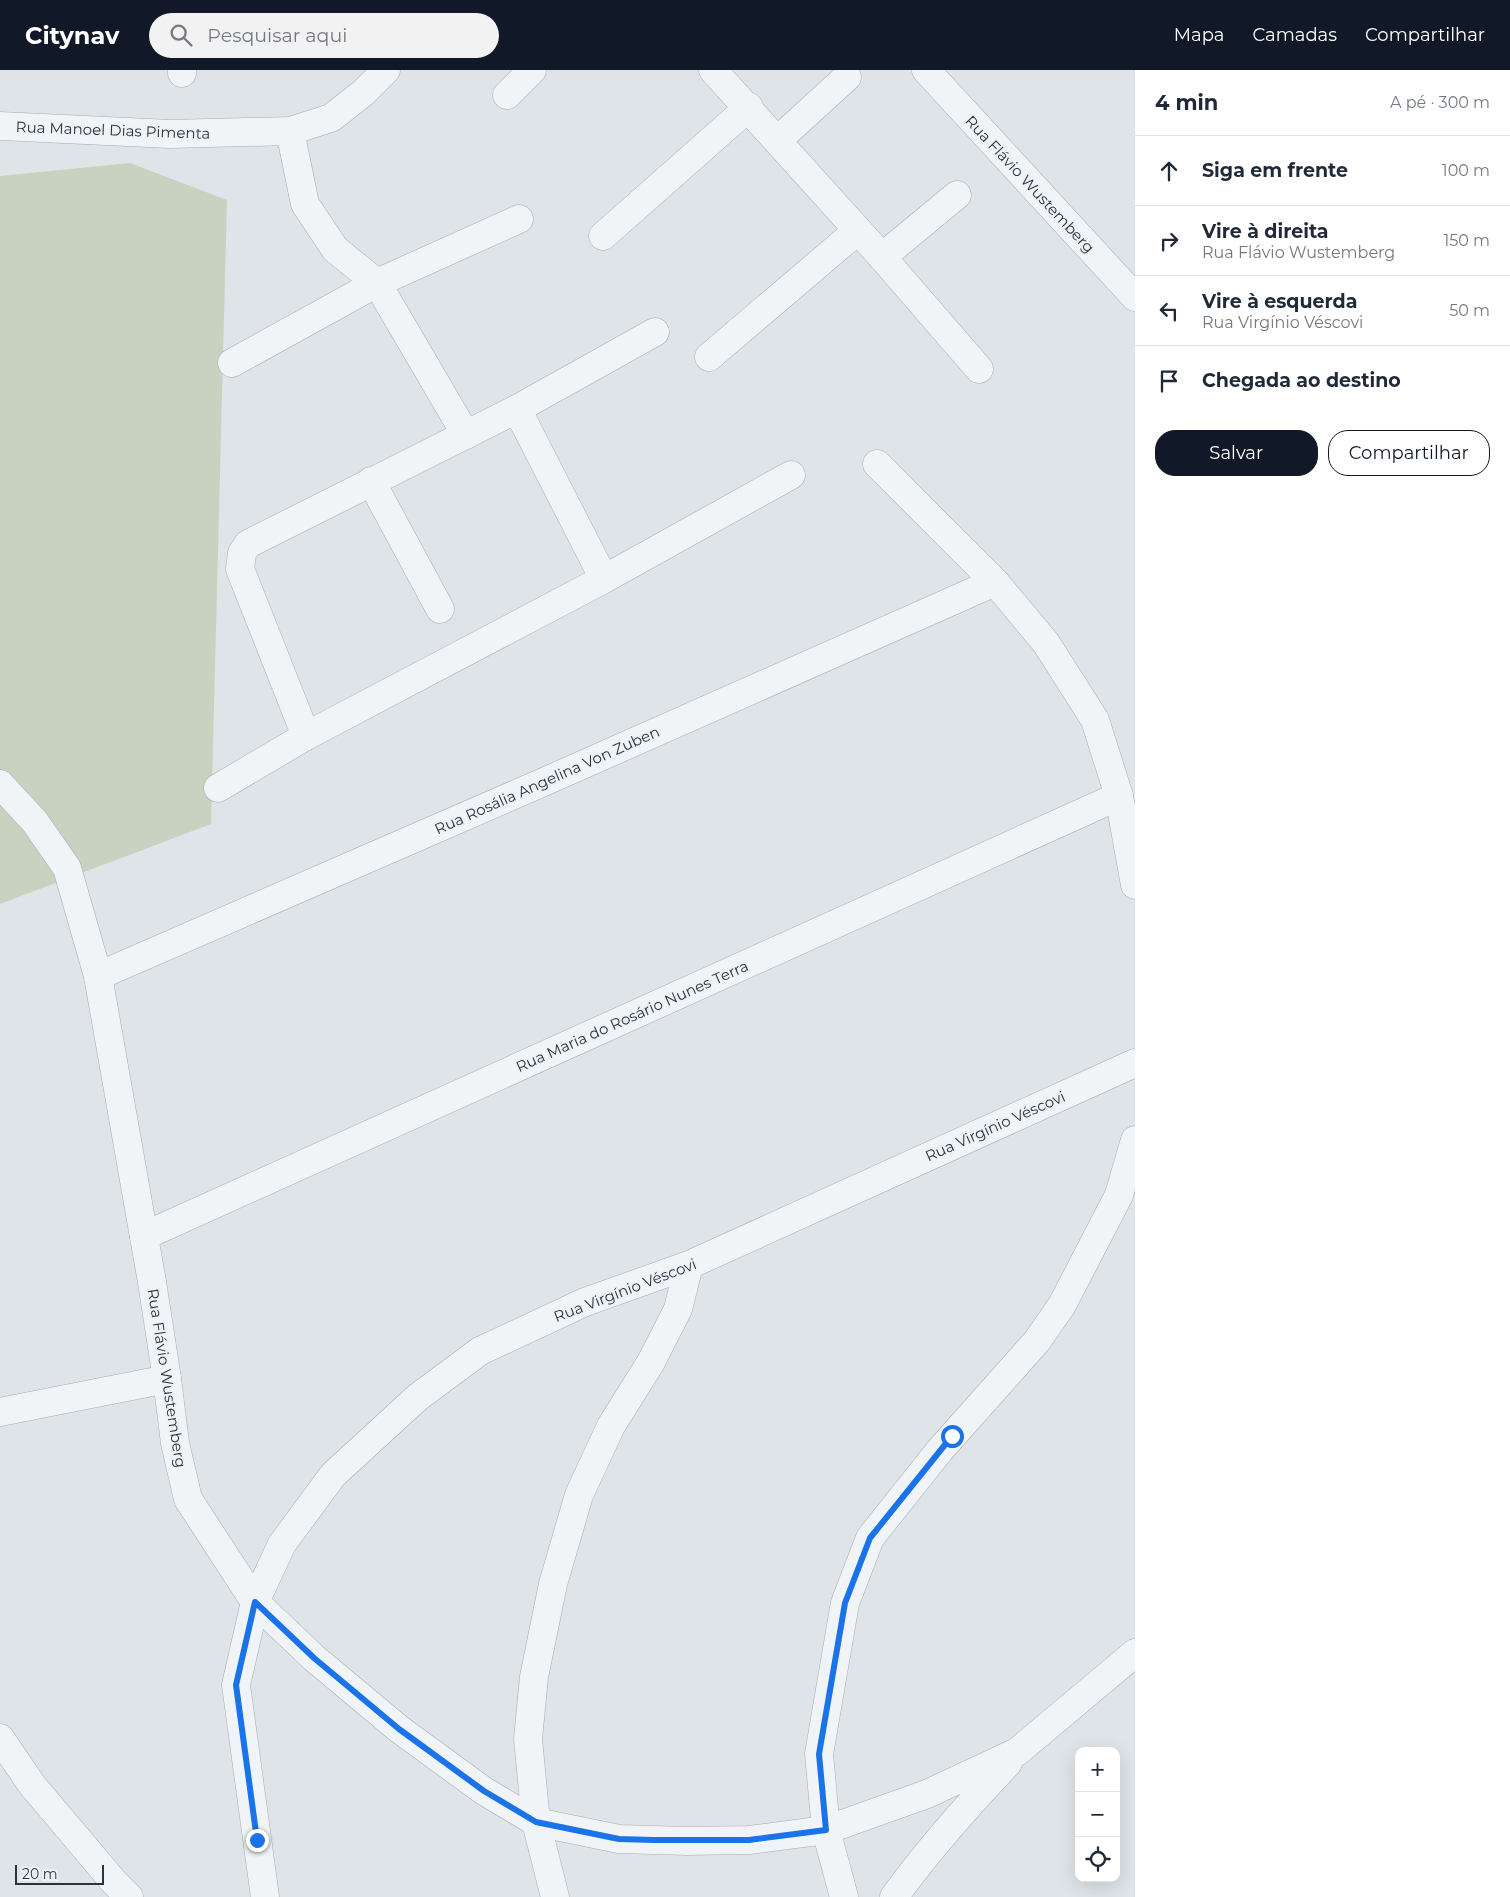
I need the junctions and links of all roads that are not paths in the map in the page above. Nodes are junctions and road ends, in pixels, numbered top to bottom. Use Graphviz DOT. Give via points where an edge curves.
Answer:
graph roads {
  1 [pos="386,70"];
  2 [pos="532,70"];
  3 [pos="714,70"];
  4 [pos="926,70"];
  5 [pos="847,76"];
  6 [pos="507,95"];
  7 [pos="749,107"];
  8 [pos="0,126"];
  9 [pos="290,131"];
  10 [pos="778,140"];
  11 [pos="956,195"];
  12 [pos="519,219"];
  13 [pos="857,230"];
  14 [pos="603,236"];
  15 [pos="882,258"];
  16 [pos="378,283"];
  17 [pos="1135,297"];
  18 [pos="655,332"];
  19 [pos="709,357"];
  20 [pos="232,362"];
  21 [pos="978,369"];
  22 [pos="517,410"];
  23 [pos="466,435"];
  24 [pos="877,464"];
  25 [pos="791,475"];
  26 [pos="371,481"];
  27 [pos="604,579"];
  28 [pos="995,582"];
  29 [pos="440,609"];
  30 [pos="306,736"];
  31 [pos="0,784"];
  32 [pos="218,788"];
  33 [pos="1119,796"];
  34 [pos="1135,885"];
  35 [pos="98,976"];
  36 [pos="1135,1063"];
  37 [pos="1135,1140"];
  38 [pos="144,1236"];
  39 [pos="689,1266"];
  40 [pos="167,1379"];
  41 [pos="0,1412"];
  42 [pos="255,1602"];
  43 [pos="1135,1652"];
  44 [pos="0,1738"];
  45 [pos="1017,1752"];
  46 [pos="536,1822"];
  47 [pos="826,1830"];
  48 [pos="129,1897"];
  49 [pos="265,1897"];
  50 [pos="555,1897"];
  51 [pos="844,1897"];
  52 [pos="894,1897"];
  1 -- 9 [label="street, Rua Manoel Dias Pimenta" via="331,118"];
  2 -- 6 [label="street"];
  3 -- 7 [label="street"];
  4 -- 17 [label="street, Rua Flávio Wustemberg"];
  5 -- 10 [label="street"];
  7 -- 10 [label="street"];
  7 -- 14 [label="street"];
  8 -- 9 [label="street, Rua Manoel Dias Pimenta" via="170,134"];
  9 -- 16 [label="street" via="305,204 336,249"];
  10 -- 13 [label="street"];
  11 -- 15 [label="street"];
  12 -- 16 [label="street"];
  13 -- 15 [label="street"];
  13 -- 19 [label="street"];
  15 -- 21 [label="street"];
  16 -- 20 [label="street"];
  16 -- 23 [label="street"];
  18 -- 22 [label="street"];
  22 -- 23 [label="street"];
  22 -- 27 [label="street"];
  23 -- 26 [label="street"];
  24 -- 28 [label="street"];
  25 -- 27 [label="street"];
  26 -- 29 [label="street"];
  26 -- 30 [label="street" via="263,535 248,544 242,554 240,569"];
  27 -- 30 [label="street"];
  28 -- 33 [label="street" via="1046,643 1094,720"];
  28 -- 35 [label="street, Rua Rosália Angelina Von Zuben"];
  30 -- 32 [label="street"];
  31 -- 35 [label="street, Rua Flávio Wustemberg" via="34,822 67,868"];
  33 -- 34 [label="street"];
  33 -- 38 [label="street, Rua Maria do Rosário Nunes Terra"];
  35 -- 38 [label="street, Rua Flávio Wustemberg"];
  36 -- 39 [label="street, Rua Virgínio Véscovi"];
  37 -- 47 [label="street" via="1118,1195 1062,1305 1037,1341 940,1450 870,1538 845,1603 819,1754"];
  38 -- 40 [label="street, Rua Flávio Wustemberg"];
  39 -- 42 [label="street, Rua Virgínio Véscovi" via="585,1302 480,1351 418,1397 333,1475 282,1544"];
  39 -- 46 [label="street" via="678,1309 651,1362 611,1426 579,1495 553,1584 534,1677 528,1739"];
  40 -- 41 [label="street"];
  40 -- 42 [label="street, Rua Flávio Wustemberg" via="174,1443 188,1499"];
  42 -- 46 [label="street, Rua Flávio Wustemberg" via="314,1658 399,1729 484,1791"];
  42 -- 49 [label="street, Rua Virgínio Véscovi" via="236,1685"];
  43 -- 45 [label="street, Rua Flávio Wustemberg"];
  44 -- 48 [label="street" via="32,1785"];
  45 -- 47 [label="street, Rua Flávio Wustemberg" via="927,1794"];
  45 -- 52 [label="street" via="957,1816"];
  46 -- 47 [label="street, Rua Flávio Wustemberg" via="619,1839 749,1840"];
  46 -- 50 [label="street"];
  47 -- 51 [label="street"];
}
